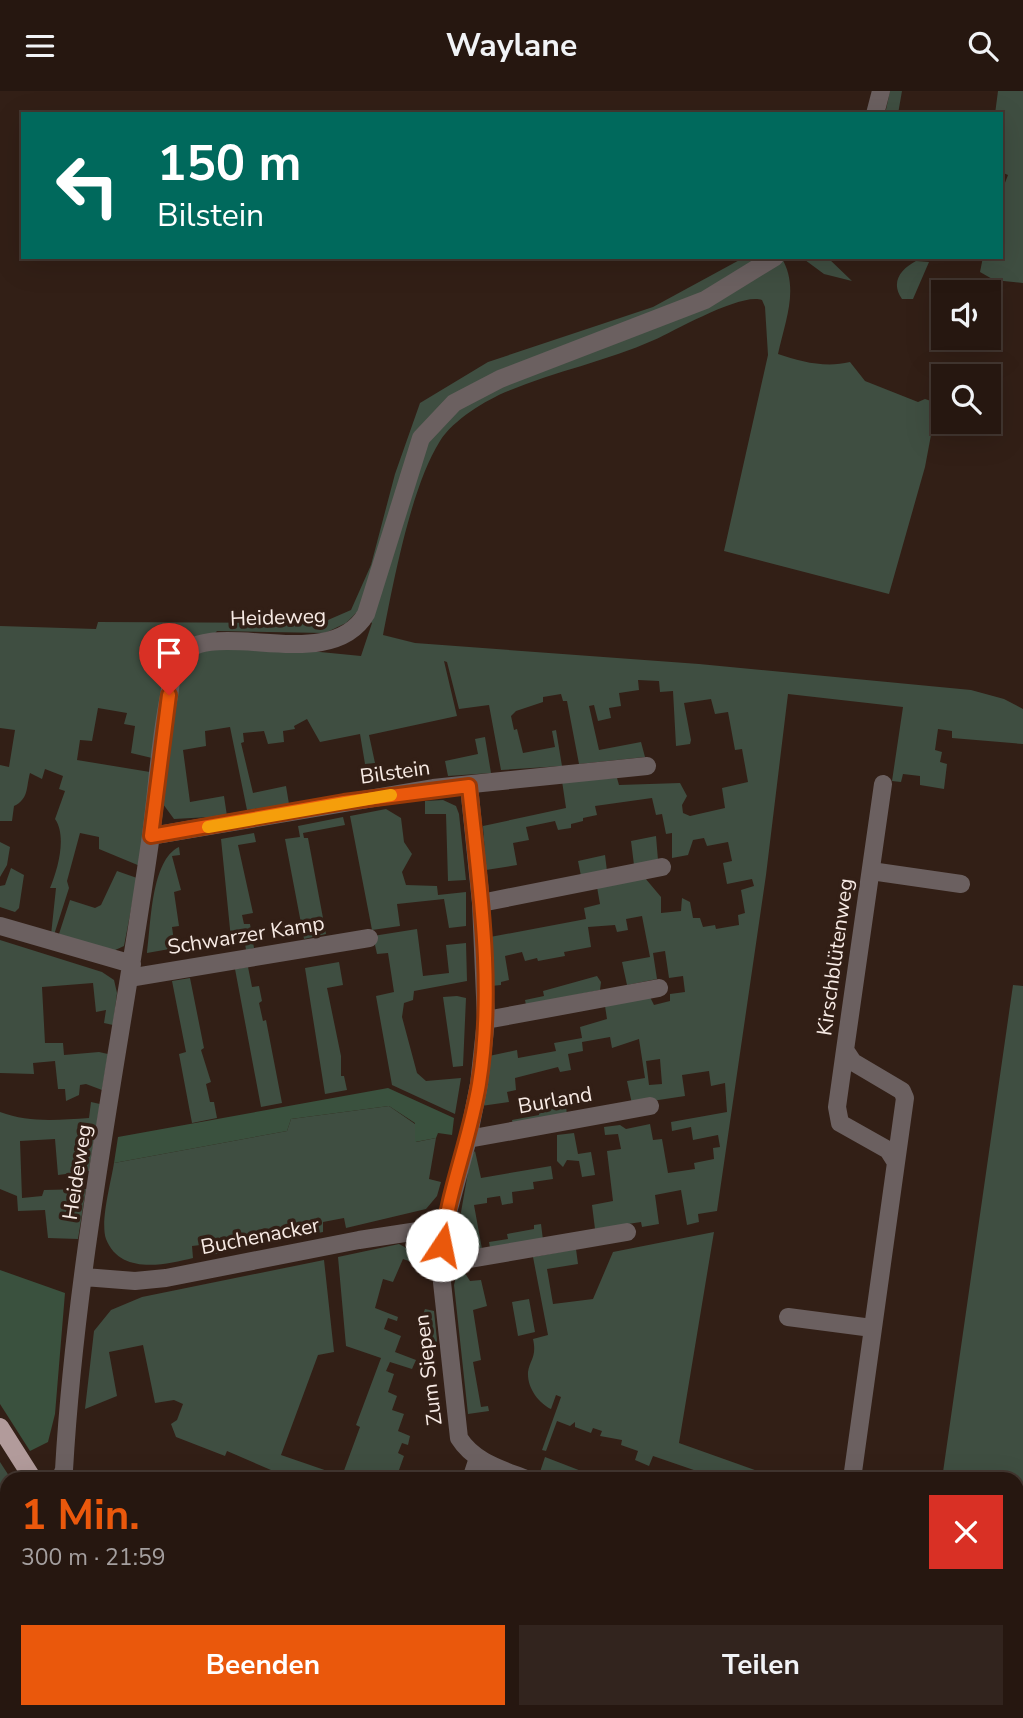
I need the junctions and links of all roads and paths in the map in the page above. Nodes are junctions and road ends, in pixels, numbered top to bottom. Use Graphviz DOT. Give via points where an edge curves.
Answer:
graph roads {
  1 [pos="881,91"];
  2 [pos="875,112"];
  3 [pos="772,259"];
  4 [pos="647,766"];
  5 [pos="883,784"];
  6 [pos="469,786"];
  7 [pos="151,836"];
  8 [pos="662,867"];
  9 [pos="871,871"];
  10 [pos="961,884"];
  11 [pos="481,903"];
  12 [pos="0,926"];
  13 [pos="369,938"];
  14 [pos="130,971"];
  15 [pos="659,988"];
  16 [pos="486,1020"];
  17 [pos="845,1050"];
  18 [pos="650,1106"];
  19 [pos="468,1139"];
  20 [pos="895,1161"];
  21 [pos="444,1227"];
  22 [pos="627,1232"];
  23 [pos="440,1264"];
  24 [pos="84,1277"];
  25 [pos="788,1317"];
  26 [pos="872,1328"];
  27 [pos="0,1427"];
  28 [pos="478,1458"];
  29 [pos="29,1472"];
  30 [pos="63,1472"];
  31 [pos="473,1472"];
  32 [pos="510,1472"];
  33 [pos="853,1472"];
  1 -- 2 [label="street"];
  3 -- 7 [label="street, Heideweg" via="705,300 500,379 454,403 421,438 366,614 354,629 316,643 207,642 184,651 176,663 165,713"];
  4 -- 6 [label="street, Bilstein"];
  5 -- 9 [label="street, Kirschblütenweg"];
  6 -- 7 [label="street, Bilstein" via="344,802"];
  6 -- 11 [label="street"];
  7 -- 14 [label="street, Heideweg"];
  8 -- 11 [label="street"];
  9 -- 10 [label="street, Kirschblütenweg"];
  9 -- 17 [label="street, Kirschblütenweg"];
  11 -- 16 [label="street"];
  12 -- 14 [label="street"];
  13 -- 14 [label="street, Schwarzer Kamp"];
  14 -- 24 [label="street, Heideweg"];
  15 -- 16 [label="street"];
  16 -- 19 [label="street"];
  17 -- 20 [label="street, Kirschblütenweg" via="837,1107 840,1123 888,1150"];
  17 -- 20 [label="street, Kirschblütenweg" via="853,1062 905,1094"];
  18 -- 19 [label="street, Burland"];
  19 -- 21 [label="street"];
  20 -- 26 [label="street, Kirschblütenweg"];
  21 -- 23 [label="street, Zum Siepen"];
  21 -- 24 [label="street, Buchenacker" via="166,1278"];
  22 -- 23 [label="street"];
  23 -- 28 [label="street, Zum Siepen" via="459,1438"];
  24 -- 30 [label="street, Heideweg"];
  25 -- 26 [label="street"];
  26 -- 33 [label="street, Kirschblütenweg"];
  27 -- 29 [label="main road"];
  28 -- 31 [label="street"];
  28 -- 32 [label="street, Zum Siepen"];
}
